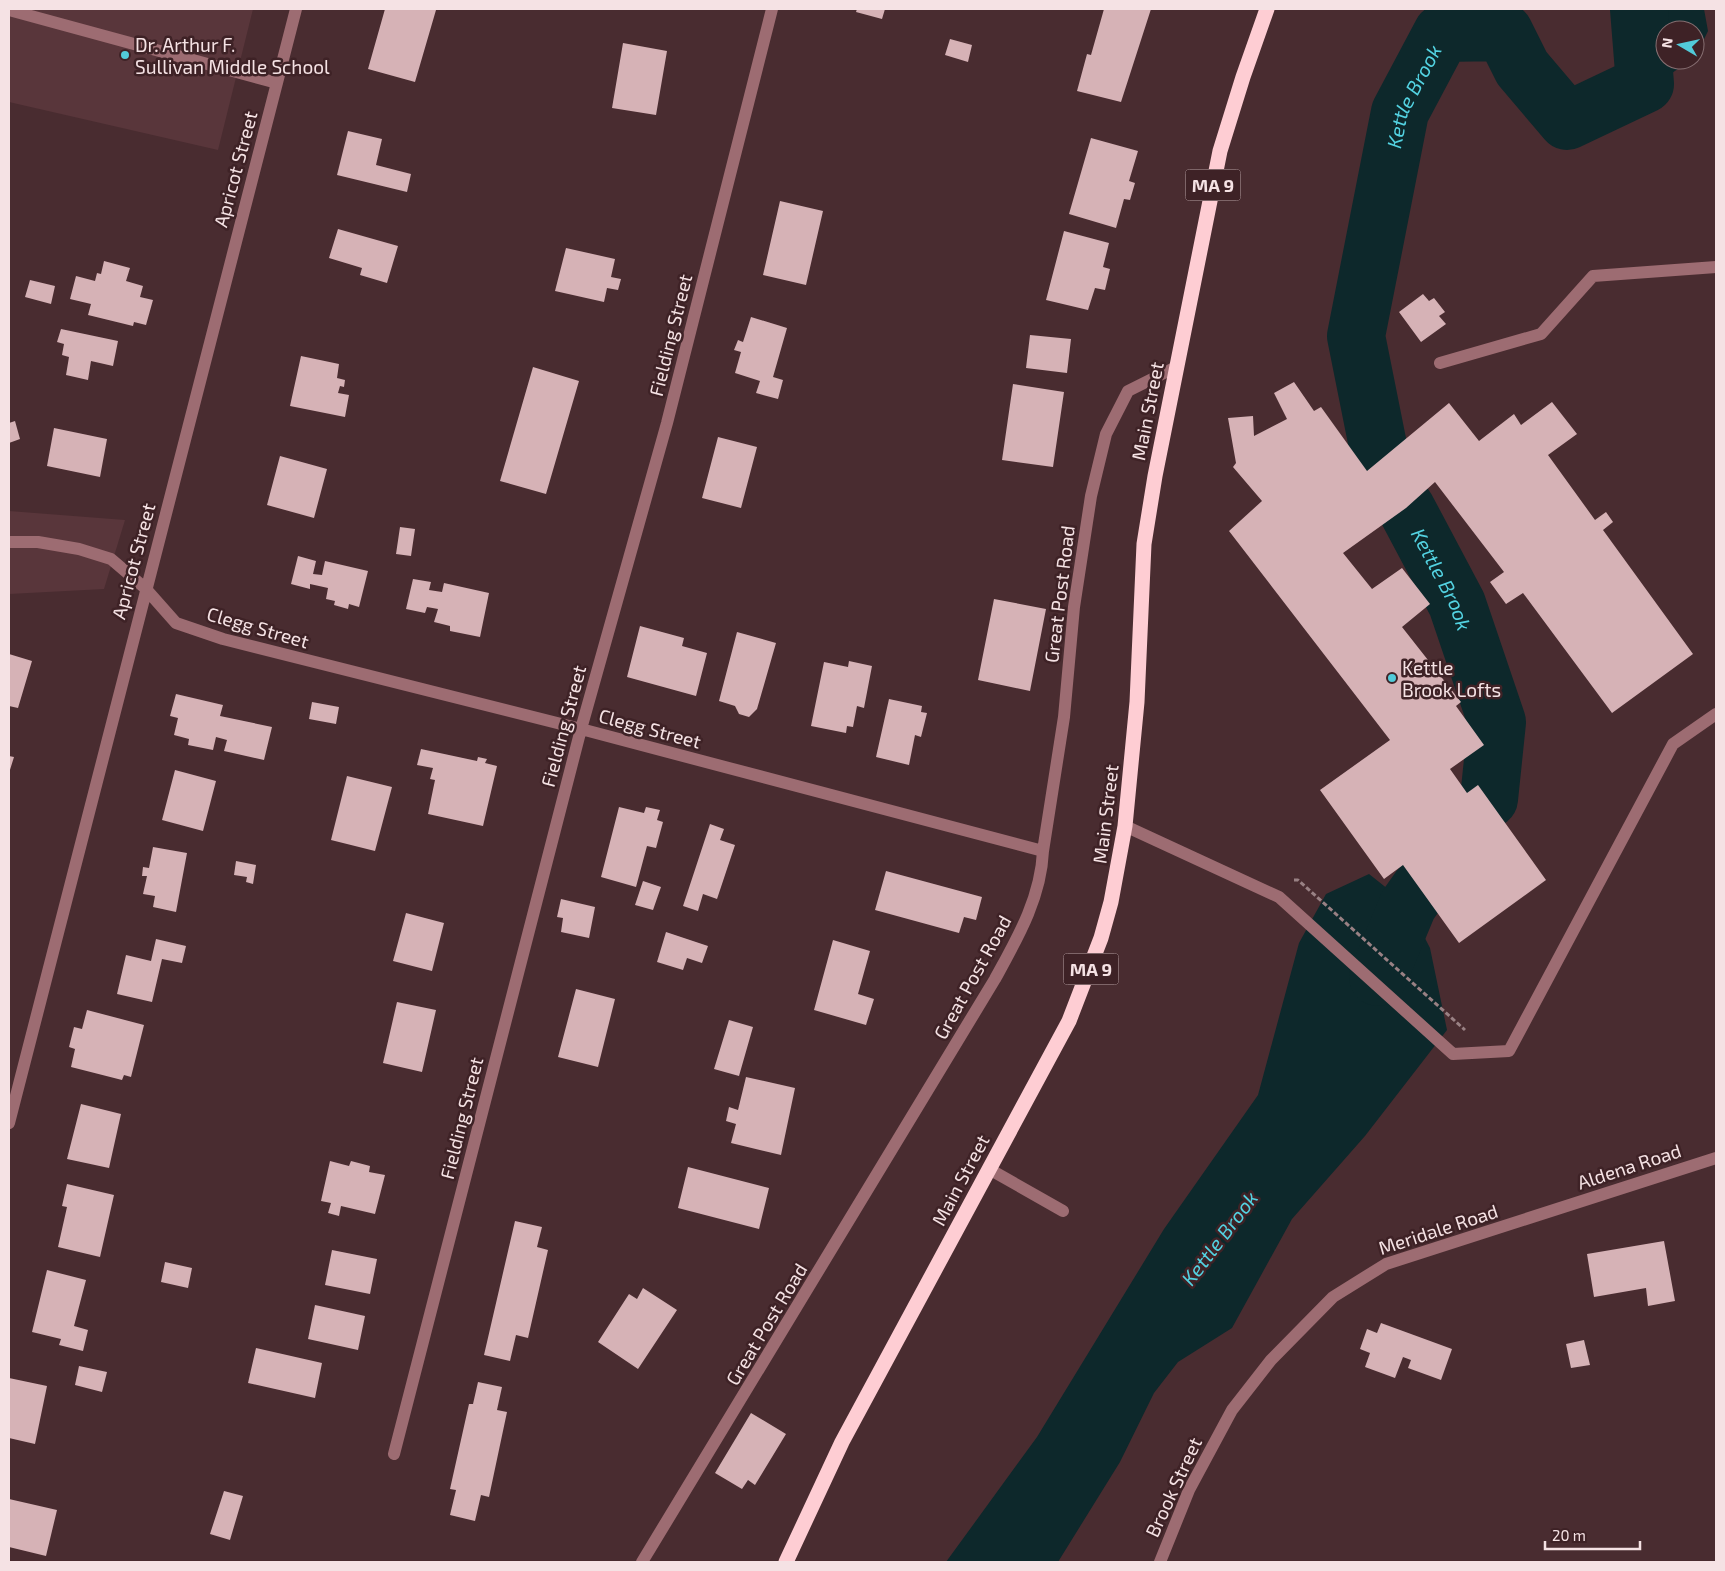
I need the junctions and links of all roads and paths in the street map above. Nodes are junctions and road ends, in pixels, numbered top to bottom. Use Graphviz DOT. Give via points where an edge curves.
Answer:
graph roads {
  1 [pos="296,9"];
  2 [pos="772,9"];
  3 [pos="1267,9"];
  4 [pos="9,10"];
  5 [pos="277,83"];
  6 [pos="1716,266"];
  7 [pos="1440,363"];
  8 [pos="1176,366"];
  9 [pos="9,542"];
  10 [pos="145,588"];
  11 [pos="1716,714"];
  12 [pos="581,729"];
  13 [pos="1126,826"];
  14 [pos="1044,851"];
  15 [pos="1298,880"];
  16 [pos="1469,1034"];
  17 [pos="9,1123"];
  18 [pos="1716,1158"];
  19 [pos="989,1169"];
  20 [pos="1064,1211"];
  21 [pos="1554,1211"];
  22 [pos="1222,1427"];
  23 [pos="394,1454"];
  24 [pos="642,1562"];
  25 [pos="786,1562"];
  26 [pos="1160,1562"];
  1 -- 5 [label="street, Apricot Street"];
  2 -- 12 [label="street, Fielding Street" via="667,423"];
  3 -- 8 [label="highway, Main Street / MA 9" via="1220,151"];
  4 -- 5 [label="street"];
  5 -- 10 [label="street, Apricot Street"];
  6 -- 7 [label="street" via="1594,276 1541,334"];
  8 -- 13 [label="highway, Main Street / MA 9" via="1144,544 1137,702"];
  8 -- 14 [label="street, Great Post Road" via="1128,391 1106,434 1091,496 1075,598 1064,717"];
  9 -- 10 [label="street, Clegg Street" via="38,542 111,559"];
  10 -- 12 [label="street, Clegg Street" via="176,623 223,639"];
  10 -- 17 [label="street, Apricot Street"];
  11 -- 13 [label="street" via="1673,744 1509,1051 1453,1054 1279,896"];
  12 -- 14 [label="street, Clegg Street"];
  12 -- 23 [label="street, Fielding Street"];
  13 -- 19 [label="highway, Main Street / MA 9" via="1111,902 1092,966 1069,1021"];
  14 -- 24 [label="street, Great Post Road" via="1043,870 1015,944"];
  15 -- 16 [label="path"];
  18 -- 21 [label="street, Aldena Road"];
  19 -- 20 [label="street"];
  19 -- 25 [label="highway, Main Street / MA 9" via="842,1442"];
  21 -- 22 [label="street, Meridale Road" via="1407,1256 1367,1274 1333,1297 1293,1336 1251,1384"];
  22 -- 26 [label="street, Brook Street" via="1188,1490"];
}
